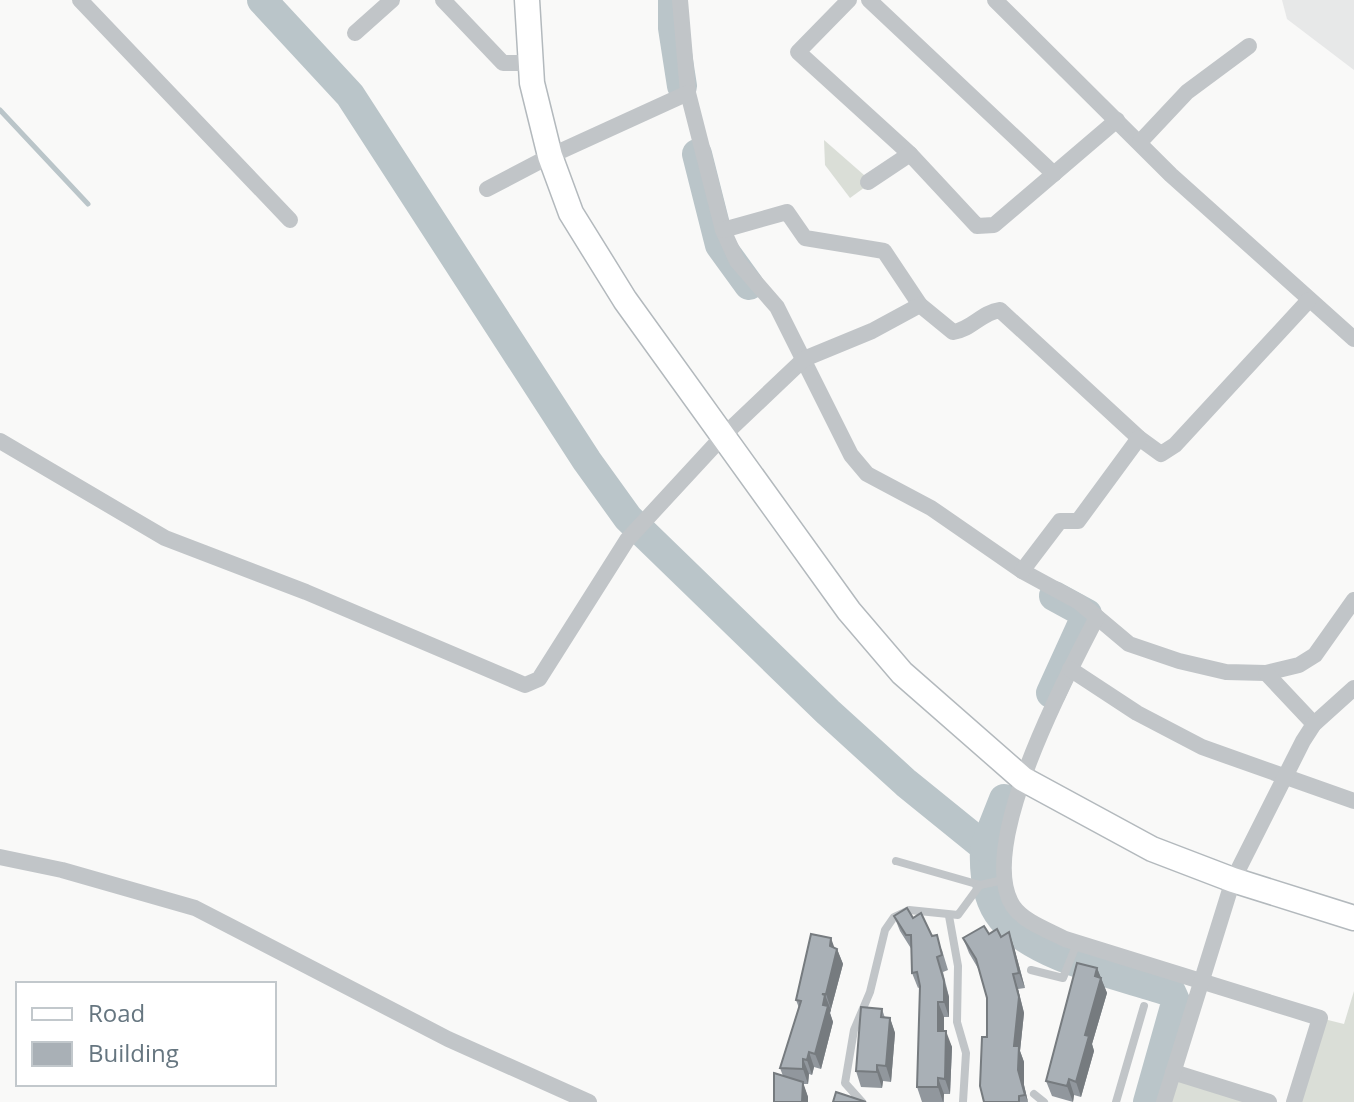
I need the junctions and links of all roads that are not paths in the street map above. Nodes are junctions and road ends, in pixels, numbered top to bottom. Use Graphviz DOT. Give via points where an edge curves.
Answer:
graph roads {
  1 [pos="80,0"];
  2 [pos="392,0"];
  3 [pos="443,0"];
  4 [pos="527,0"];
  5 [pos="680,0"];
  6 [pos="849,0"];
  7 [pos="869,0"];
  8 [pos="995,0"];
  9 [pos="355,33"];
  10 [pos="1249,46"];
  11 [pos="530,63"];
  12 [pos="688,93"];
  13 [pos="1117,120"];
  14 [pos="1140,142"];
  15 [pos="910,154"];
  16 [pos="550,156"];
  17 [pos="1054,174"];
  18 [pos="868,182"];
  19 [pos="487,189"];
  20 [pos="290,220"];
  21 [pos="723,230"];
  22 [pos="1309,300"];
  23 [pos="920,305"];
  24 [pos="1354,339"];
  25 [pos="804,359"];
  26 [pos="724,435"];
  27 [pos="1139,438"];
  28 [pos="0,441"];
  29 [pos="1022,571"];
  30 [pos="1354,600"];
  31 [pos="1097,617"];
  32 [pos="1070,669"];
  33 [pos="1266,673"];
  34 [pos="1351,694"];
  35 [pos="1314,724"];
  36 [pos="1284,777"];
  37 [pos="1023,779"];
  38 [pos="1354,801"];
  39 [pos="0,857"];
  40 [pos="896,861"];
  41 [pos="1233,880"];
  42 [pos="1001,881"];
  43 [pos="982,884"];
  44 [pos="949,916"];
  45 [pos="1354,918"];
  46 [pos="1076,946"];
  47 [pos="1031,970"];
  48 [pos="1201,983"];
  49 [pos="1144,1006"];
  50 [pos="1173,1072"];
  51 [pos="845,1083"];
  52 [pos="839,1093"];
  53 [pos="1034,1094"];
  54 [pos="589,1102"];
  55 [pos="862,1102"];
  56 [pos="964,1102"];
  57 [pos="1044,1102"];
  58 [pos="1116,1102"];
  59 [pos="1164,1102"];
  60 [pos="1269,1102"];
  61 [pos="1294,1102"];
  1 -- 20 [label="street"];
  2 -- 9 [label="street"];
  3 -- 11 [label="street" via="503,63"];
  4 -- 11 [label="street"];
  5 -- 12 [label="street"];
  6 -- 15 [label="street" via="798,52"];
  7 -- 17 [label="street"];
  8 -- 13 [label="street"];
  10 -- 14 [label="street" via="1187,92"];
  11 -- 16 [label="street"];
  12 -- 16 [label="street"];
  12 -- 21 [label="street"];
  13 -- 14 [label="street"];
  13 -- 17 [label="street"];
  14 -- 22 [label="street"];
  15 -- 17 [label="street" via="977,226 994,225"];
  15 -- 18 [label="street"];
  16 -- 19 [label="street"];
  16 -- 26 [label="street" via="571,213 604,269"];
  21 -- 23 [label="street" via="787,212 805,238 884,251"];
  21 -- 25 [label="street" via="737,261 777,307"];
  22 -- 24 [label="street"];
  22 -- 27 [label="street" via="1175,445 1161,454"];
  23 -- 25 [label="street"];
  23 -- 27 [label="street" via="953,332 993,310 1005,313"];
  25 -- 26 [label="street"];
  25 -- 29 [label="street" via="851,455 867,474 931,508"];
  26 -- 28 [label="street" via="627,540 539,679 525,685 165,538"];
  26 -- 37 [label="street" via="849,611 902,673"];
  27 -- 29 [label="street" via="1078,521 1060,521"];
  29 -- 31 [label="street"];
  30 -- 33 [label="street" via="1315,655"];
  31 -- 32 [label="street"];
  31 -- 33 [label="street" via="1129,644 1179,661 1226,672"];
  32 -- 36 [label="street" via="1202,747"];
  32 -- 37 [label="street"];
  33 -- 35 [label="street"];
  34 -- 35 [label="street"];
  35 -- 36 [label="street"];
  36 -- 38 [label="street"];
  36 -- 41 [label="street"];
  37 -- 41 [label="street" via="1152,849"];
  37 -- 42 [label="street" via="1006,836"];
  39 -- 54 [label="street" via="195,908 448,1039"];
  40 -- 43 [label="lane"];
  41 -- 45 [label="street"];
  41 -- 48 [label="street"];
  42 -- 43 [label="lane"];
  42 -- 46 [label="street" via="1014,906 1032,922"];
  43 -- 44 [label="lane" via="958,915"];
  44 -- 51 [label="lane" via="909,910 894,917 885,930 870,992 854,1030"];
  44 -- 56 [label="lane" via="958,966 957,1022 966,1053"];
  46 -- 47 [label="lane" via="1063,978"];
  46 -- 48 [label="street"];
  48 -- 50 [label="street"];
  48 -- 61 [label="street" via="1320,1018"];
  49 -- 58 [label="lane"];
  50 -- 59 [label="street"];
  50 -- 60 [label="street"];
  51 -- 52 [label="lane"];
  51 -- 55 [label="lane"];
  53 -- 57 [label="lane"];
}
